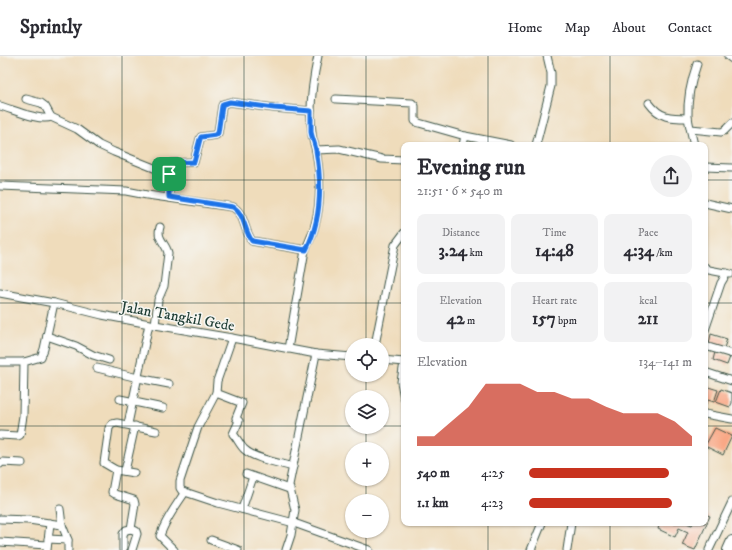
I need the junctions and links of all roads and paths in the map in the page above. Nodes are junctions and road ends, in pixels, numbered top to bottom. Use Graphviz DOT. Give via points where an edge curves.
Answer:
graph roads {
  1 [pos="318,56"];
  2 [pos="546,56"];
  3 [pos="728,56"];
  4 [pos="732,59"];
  5 [pos="697,64"];
  6 [pos="26,99"];
  7 [pos="336,99"];
  8 [pos="649,103"];
  9 [pos="0,106"];
  10 [pos="311,111"];
  11 [pos="51,117"];
  12 [pos="688,118"];
  13 [pos="732,122"];
  14 [pos="691,129"];
  15 [pos="465,136"];
  16 [pos="464,142"];
  17 [pos="492,142"];
  18 [pos="537,142"];
  19 [pos="693,142"];
  20 [pos="316,150"];
  21 [pos="401,160"];
  22 [pos="708,166"];
  23 [pos="732,168"];
  24 [pos="169,174"];
  25 [pos="0,186"];
  26 [pos="169,197"];
  27 [pos="708,204"];
  28 [pos="732,209"];
  29 [pos="160,227"];
  30 [pos="401,237"];
  31 [pos="306,250"];
  32 [pos="708,269"];
  33 [pos="730,274"];
  34 [pos="0,293"];
  35 [pos="54,303"];
  36 [pos="708,317"];
  37 [pos="152,324"];
  38 [pos="47,336"];
  39 [pos="232,338"];
  40 [pos="376,338"];
  41 [pos="708,347"];
  42 [pos="288,349"];
  43 [pos="316,354"];
  44 [pos="732,354"];
  45 [pos="345,356"];
  46 [pos="109,360"];
  47 [pos="389,361"];
  48 [pos="0,362"];
  49 [pos="24,362"];
  50 [pos="401,362"];
  51 [pos="97,368"];
  52 [pos="708,373"];
  53 [pos="138,378"];
  54 [pos="732,381"];
  55 [pos="169,384"];
  56 [pos="216,393"];
  57 [pos="120,399"];
  58 [pos="132,402"];
  59 [pos="163,408"];
  60 [pos="708,415"];
  61 [pos="732,419"];
  62 [pos="131,425"];
  63 [pos="156,431"];
  64 [pos="0,435"];
  65 [pos="22,463"];
  66 [pos="0,464"];
  67 [pos="293,467"];
  68 [pos="116,470"];
  69 [pos="125,471"];
  70 [pos="134,473"];
  71 [pos="289,489"];
  72 [pos="185,492"];
  73 [pos="732,502"];
  74 [pos="60,509"];
  75 [pos="242,509"];
  76 [pos="5,517"];
  77 [pos="50,523"];
  78 [pos="294,523"];
  79 [pos="62,525"];
  80 [pos="541,526"];
  81 [pos="571,526"];
  82 [pos="131,529"];
  83 [pos="68,540"];
  84 [pos="211,540"];
  85 [pos="732,541"];
  86 [pos="0,542"];
  87 [pos="47,545"];
  88 [pos="233,549"];
  89 [pos="68,550"];
  90 [pos="123,550"];
  91 [pos="132,550"];
  92 [pos="174,550"];
  93 [pos="286,550"];
  94 [pos="369,550"];
  95 [pos="531,550"];
  96 [pos="567,550"];
  97 [pos="709,550"];
  98 [pos="728,550"];
  1 -- 10 [label="street"];
  2 -- 18 [label="street" via="551,73 551,86"];
  3 -- 4 [label="street"];
  5 -- 12 [label="street" via="691,82"];
  6 -- 11 [label="street" via="41,103"];
  7 -- 15 [label="street" via="412,103 415,106 415,122"];
  8 -- 12 [label="street" via="654,110 666,117"];
  9 -- 11 [label="street" via="37,117"];
  10 -- 20 [label="street"];
  10 -- 24 [label="street" via="226,103 222,106 218,133 201,137 194,162 171,163"];
  11 -- 24 [label="street" via="114,152"];
  12 -- 14 [label="street"];
  13 -- 14 [label="street" via="721,132"];
  14 -- 19 [label="street"];
  15 -- 16 [label="street"];
  15 -- 17 [label="street"];
  20 -- 21 [label="street" via="339,149 382,159"];
  20 -- 31 [label="street" via="320,192 316,220"];
  22 -- 23 [label="street"];
  24 -- 26 [label="street"];
  25 -- 26 [label="street" via="121,190"];
  26 -- 31 [label="street" via="233,207 237,209 252,241"];
  27 -- 28 [label="street"];
  29 -- 37 [label="street" via="160,238 168,253 164,286"];
  30 -- 40 [label="street" via="395,245"];
  31 -- 42 [label="street"];
  32 -- 33 [label="street"];
  33 -- 36 [label="street" via="721,282"];
  34 -- 35 [label="street, Jalan Tangkil Gede"];
  35 -- 37 [label="street, Jalan Tangkil Gede"];
  35 -- 38 [label="street"];
  37 -- 39 [label="street, Jalan Tangkil Gede"];
  37 -- 53 [label="street"];
  38 -- 46 [label="street"];
  38 -- 49 [label="street" via="41,357"];
  39 -- 42 [label="street, Jalan Tangkil Gede"];
  39 -- 56 [label="street" via="217,381"];
  41 -- 44 [label="street"];
  42 -- 43 [label="street, Jalan Tangkil Gede"];
  43 -- 45 [label="street, Jalan Tangkil Gede"];
  43 -- 67 [label="street"];
  47 -- 50 [label="street"];
  48 -- 49 [label="street"];
  49 -- 64 [label="street" via="22,432 18,436"];
  51 -- 53 [label="street"];
  52 -- 54 [label="street"];
  53 -- 55 [label="street"];
  53 -- 58 [label="street"];
  56 -- 67 [label="street" via="242,403 236,418 239,421 232,433 244,450 260,458"];
  56 -- 72 [label="street" via="198,427 180,481 180,488"];
  57 -- 58 [label="street"];
  58 -- 59 [label="street"];
  58 -- 62 [label="street"];
  60 -- 61 [label="street"];
  62 -- 63 [label="street"];
  62 -- 68 [label="street" via="117,423 109,428 104,460 106,465"];
  62 -- 69 [label="street"];
  65 -- 66 [label="street"];
  67 -- 71 [label="street"];
  68 -- 69 [label="street"];
  68 -- 82 [label="street" via="112,492 134,500"];
  69 -- 70 [label="street"];
  71 -- 75 [label="street" via="249,476"];
  71 -- 78 [label="street" via="294,500"];
  72 -- 75 [label="street"];
  72 -- 92 [label="street" via="162,528 160,536"];
  73 -- 97 [label="street"];
  74 -- 79 [label="street"];
  75 -- 78 [label="street"];
  76 -- 77 [label="street" via="29,517"];
  77 -- 79 [label="street"];
  77 -- 87 [label="street"];
  78 -- 93 [label="street"];
  78 -- 94 [label="street"];
  79 -- 83 [label="street"];
  80 -- 95 [label="street"];
  81 -- 96 [label="street"];
  82 -- 90 [label="street" via="123,534"];
  82 -- 91 [label="street" via="137,534"];
  83 -- 87 [label="street"];
  83 -- 89 [label="street"];
  84 -- 88 [label="street"];
  85 -- 98 [label="street"];
  86 -- 87 [label="street"];
}
